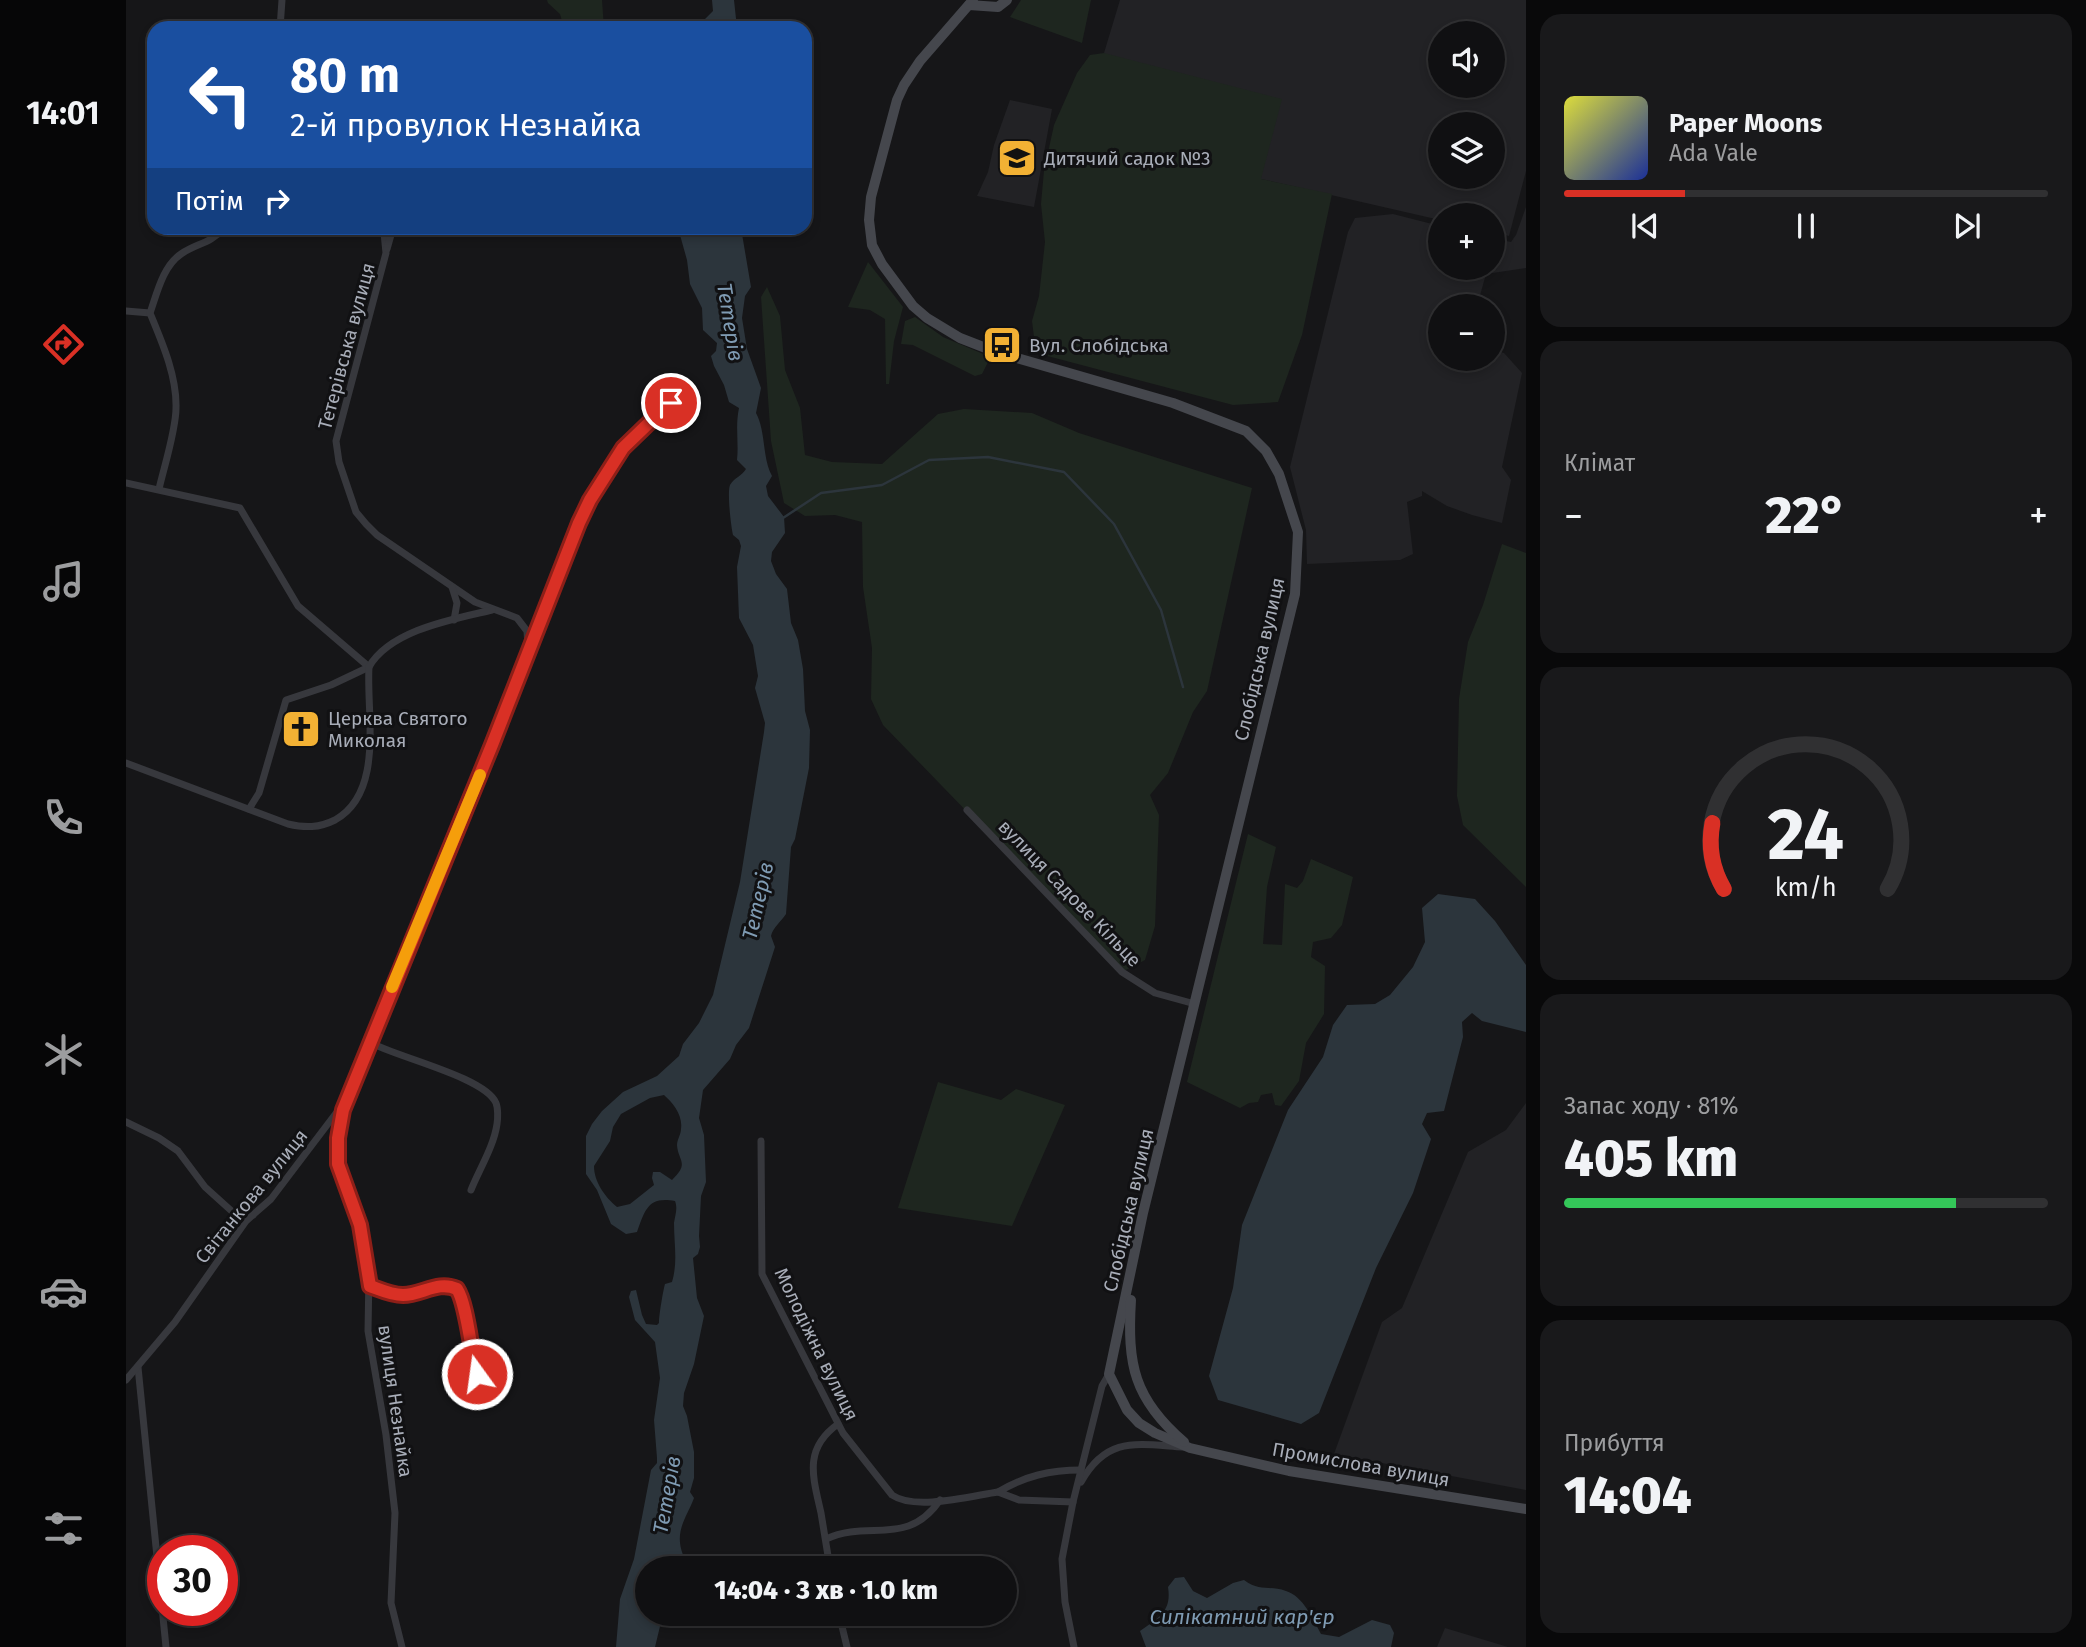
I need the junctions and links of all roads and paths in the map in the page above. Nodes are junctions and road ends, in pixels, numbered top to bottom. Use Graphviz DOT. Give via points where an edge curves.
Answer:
graph roads {
  1 [pos="282,0"];
  2 [pos="1007,0"];
  3 [pos="971,2"];
  4 [pos="280,21"];
  5 [pos="218,235"];
  6 [pos="384,235"];
  7 [pos="390,235"];
  8 [pos="386,253"];
  9 [pos="126,311"];
  10 [pos="150,313"];
  11 [pos="671,403"];
  12 [pos="126,484"];
  13 [pos="159,489"];
  14 [pos="452,587"];
  15 [pos="492,610"];
  16 [pos="454,620"];
  17 [pos="528,650"];
  18 [pos="369,667"];
  19 [pos="126,763"];
  20 [pos="249,809"];
  21 [pos="967,810"];
  22 [pos="1195,1004"];
  23 [pos="369,1042"];
  24 [pos="348,1098"];
  25 [pos="126,1122"];
  26 [pos="761,1141"];
  27 [pos="471,1190"];
  28 [pos="253,1215"];
  29 [pos="1134,1258"];
  30 [pos="370,1286"];
  31 [pos="138,1367"];
  32 [pos="1110,1374"];
  33 [pos="126,1380"];
  34 [pos="507,1384"];
  35 [pos="838,1424"];
  36 [pos="1190,1448"];
  37 [pos="1081,1470"];
  38 [pos="1078,1488"];
  39 [pos="998,1492"];
  40 [pos="940,1500"];
  41 [pos="1073,1502"];
  42 [pos="1526,1509"];
  43 [pos="826,1539"];
  44 [pos="828,1556"];
  45 [pos="842,1626"];
  46 [pos="166,1647"];
  47 [pos="402,1647"];
  48 [pos="847,1647"];
  49 [pos="1074,1647"];
  1 -- 4 [label="street"];
  2 -- 3 [label="street" via="998,7"];
  3 -- 22 [label="street, Слобідська вулиця" via="920,61 892,116 869,220 872,245 882,264 913,306 946,330 981,347 1173,403 1246,431 1266,451 1279,474 1298,532 1295,594"];
  5 -- 10 [label="street" via="170,264"];
  6 -- 8 [label="street, Тетерівська вулиця"];
  7 -- 8 [label="street"];
  8 -- 14 [label="street, Тетерівська вулиця" via="338,431 339,462 356,512 366,524"];
  9 -- 10 [label="street"];
  10 -- 13 [label="street" via="176,393"];
  11 -- 17 [label="street, вулиця Незнайка" via="663,405 623,448 590,500"];
  12 -- 13 [label="street"];
  13 -- 18 [label="street" via="240,508 298,606"];
  14 -- 15 [label="street, Тетерівська вулиця"];
  14 -- 16 [label="street" via="457,603"];
  15 -- 16 [label="street"];
  15 -- 17 [label="street, Тетерівська вулиця" via="523,623"];
  16 -- 18 [label="street" via="387,645"];
  17 -- 23 [label="street, вулиця Незнайка"];
  18 -- 20 [label="street" via="286,700 259,793"];
  18 -- 20 [label="street" via="370,755 353,805 329,823 304,828"];
  19 -- 20 [label="street"];
  21 -- 22 [label="street, вулиця Садове Кільце" via="1122,972 1155,993"];
  22 -- 29 [label="street, Слобідська вулиця"];
  23 -- 24 [label="street, вулиця Незнайка"];
  23 -- 27 [label="street" via="467,1081 496,1102 495,1133"];
  24 -- 28 [label="street, Світанкова вулиця" via="271,1199"];
  24 -- 30 [label="street, вулиця Незнайка" via="338,1138 338,1164 360,1225"];
  25 -- 28 [label="street" via="178,1151 214,1196 236,1215"];
  26 -- 35 [label="street, Молодіжна вулиця" via="762,1274"];
  28 -- 31 [label="street, Світанкова вулиця"];
  29 -- 32 [label="street, Слобідська вулиця"];
  29 -- 36 [label="street" via="1130,1336 1136,1378 1154,1414"];
  30 -- 34 [label="street" via="402,1295 440,1286 457,1289 479,1379 488,1386"];
  30 -- 47 [label="street, вулиця Незнайка" via="368,1331 395,1513 391,1603"];
  31 -- 33 [label="street, Світанкова вулиця"];
  31 -- 46 [label="street"];
  32 -- 36 [label="street" via="1127,1410 1139,1423"];
  32 -- 37 [label="street" via="1102,1386"];
  35 -- 40 [label="street, Молодіжна вулиця" via="892,1495 907,1502"];
  35 -- 43 [label="street" via="822,1439 813,1460"];
  36 -- 38 [label="street" via="1116,1448 1097,1459"];
  36 -- 42 [label="street, Промислова вулиця" via="1289,1471"];
  37 -- 38 [label="street"];
  37 -- 39 [label="street, Молодіжна вулиця" via="1047,1471"];
  38 -- 41 [label="street"];
  39 -- 40 [label="street, Молодіжна вулиця"];
  39 -- 41 [label="street, Молодіжна вулиця" via="1019,1500"];
  40 -- 43 [label="street" via="919,1522 891,1532 858,1530"];
  41 -- 49 [label="street" via="1062,1583"];
  43 -- 44 [label="street"];
  45 -- 48 [label="street"];
}
